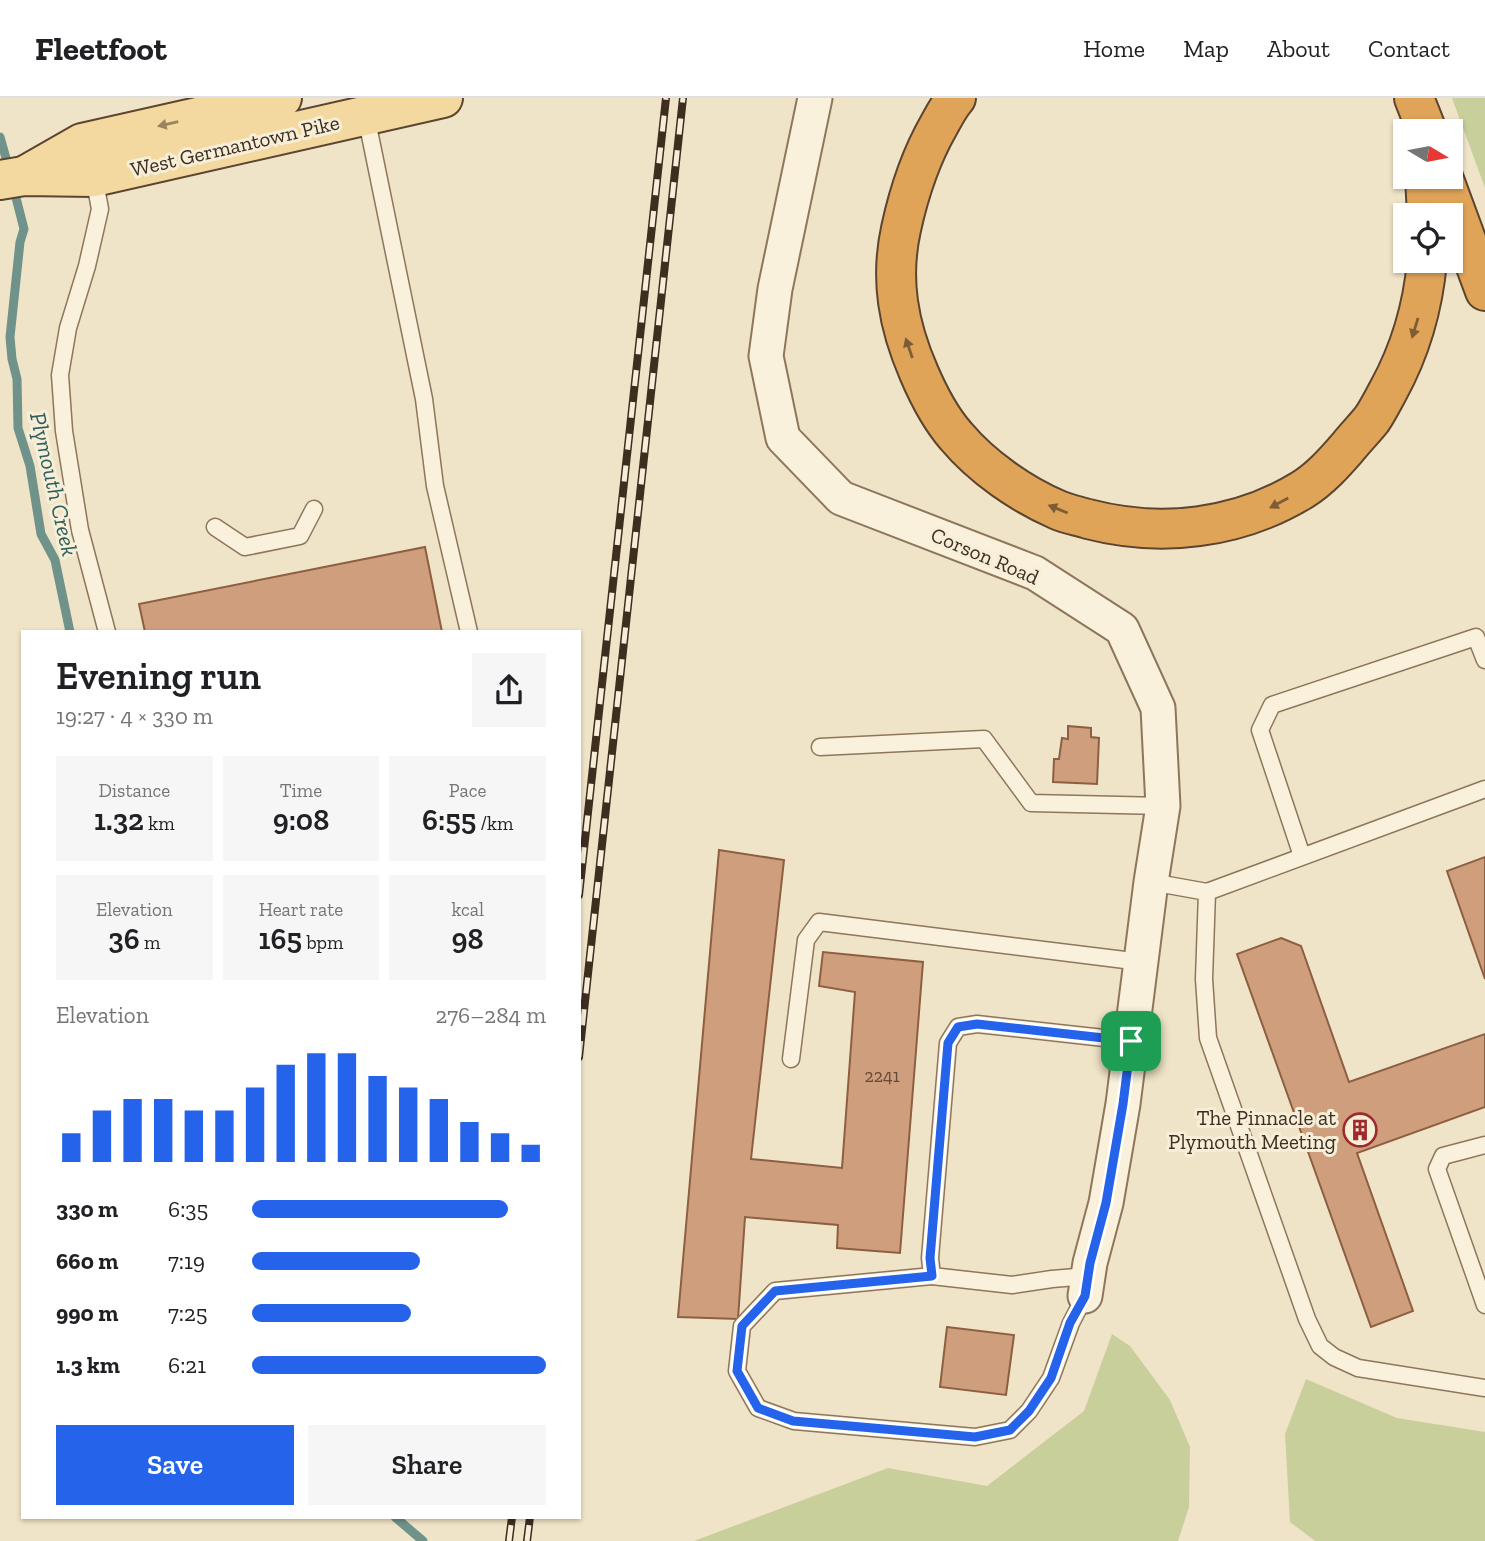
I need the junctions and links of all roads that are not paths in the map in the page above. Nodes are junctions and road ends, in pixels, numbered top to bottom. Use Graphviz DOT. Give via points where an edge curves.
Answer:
graph roads {
  1 [pos="282,98"];
  2 [pos="443,98"];
  3 [pos="815,98"];
  4 [pos="956,98"];
  5 [pos="1408,98"];
  6 [pos="1415,98"];
  7 [pos="205,106"];
  8 [pos="366,116"];
  9 [pos="1412,119"];
  10 [pos="1423,119"];
  11 [pos="94,177"];
  12 [pos="12,178"];
  13 [pos="1447,189"];
  14 [pos="1426,273"];
  15 [pos="1485,291"];
  16 [pos="314,509"];
  17 [pos="215,527"];
  18 [pos="106,630"];
  19 [pos="469,630"];
  20 [pos="1485,660"];
  21 [pos="820,747"];
  22 [pos="1485,789"];
  23 [pos="1163,806"];
  24 [pos="1302,856"];
  25 [pos="1151,882"];
  26 [pos="1206,892"];
  27 [pos="1141,962"];
  28 [pos="1131,1041"];
  29 [pos="791,1059"];
  30 [pos="1485,1145"];
  31 [pos="932,1276"];
  32 [pos="1087,1286"];
  33 [pos="1485,1305"];
  34 [pos="1485,1388"];
  1 -- 7 [label="main road, West Germantown Pike"];
  2 -- 8 [label="main road, West Germantown Pike"];
  3 -- 23 [label="street, Corson Road" via="775,289 766,356 782,438 841,498 1035,573 1122,629 1158,708"];
  14 -- 4 [label="highway, one-way" via="1401,368 1374,417 1334,464 1305,488 1272,507 1199,527 1160,529 1105,523 1059,511 1019,490 955,436 927,392 907,346 897,300 897,248 908,195 926,148"];
  5 -- 9 [label="highway"];
  6 -- 10 [label="highway"];
  7 -- 12 [label="main road, West Germantown Pike, one-way" via="82,143"];
  8 -- 11 [label="main road, West Germantown Pike"];
  8 -- 19 [label="lane" via="424,399 435,486"];
  11 -- 12 [label="main road, West Germantown Pike"];
  11 -- 18 [label="lane" via="100,209 60,375 80,530"];
  13 -- 15 [label="highway"];
  16 -- 17 [label="lane" via="300,536 245,547"];
  20 -- 24 [label="lane" via="1476,637 1272,705 1260,730"];
  21 -- 23 [label="lane" via="984,738 1031,803"];
  22 -- 24 [label="lane"];
  23 -- 25 [label="street, Corson Road"];
  24 -- 26 [label="lane"];
  25 -- 26 [label="lane"];
  25 -- 27 [label="street, Corson Road"];
  26 -- 34 [label="lane" via="1208,1038 1320,1346 1359,1368"];
  27 -- 28 [label="street, Corson Road"];
  27 -- 29 [label="lane" via="819,922 806,940"];
  28 -- 31 [label="lane" via="977,1024 958,1027 948,1043"];
  28 -- 32 [label="street, Corson Road" via="1106,1203"];
  30 -- 33 [label="lane" via="1443,1156 1437,1169"];
  31 -- 32 [label="lane" via="1012,1285 1052,1279"];
  31 -- 32 [label="lane" via="775,1291 742,1326 737,1371 758,1408 793,1421 835,1425 975,1437 1010,1430 1051,1378"];
}
